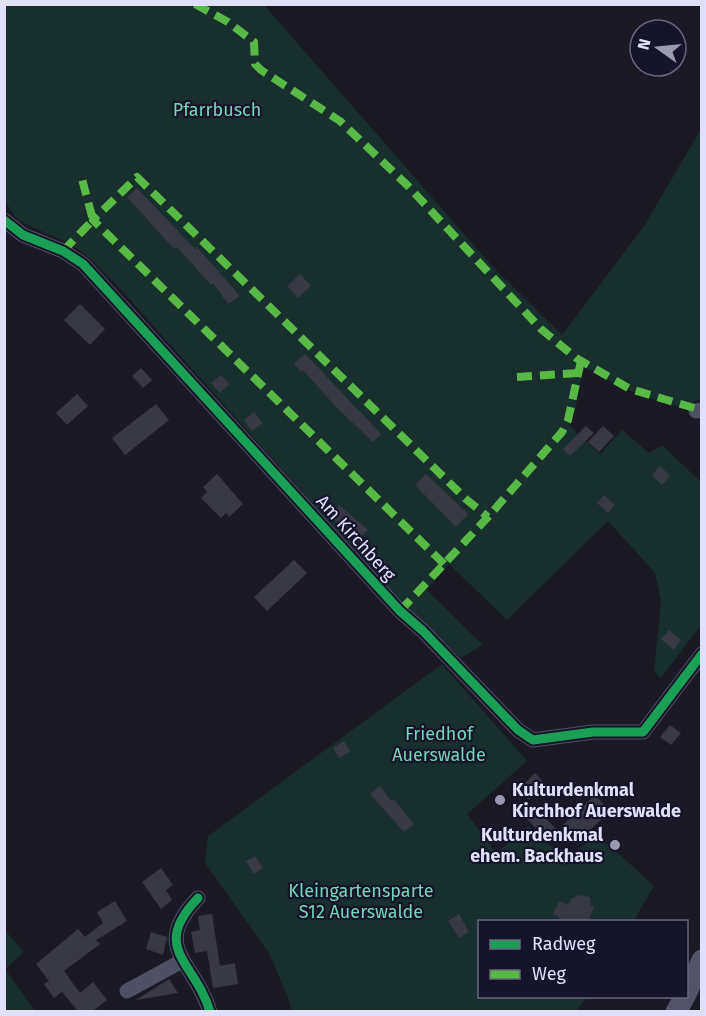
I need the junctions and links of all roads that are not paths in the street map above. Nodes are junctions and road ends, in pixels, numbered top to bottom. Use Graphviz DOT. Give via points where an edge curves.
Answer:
graph roads {
  1 [pos="4,220"];
  2 [pos="702,654"];
  3 [pos="198,898"];
  4 [pos="702,960"];
  5 [pos="182,961"];
  6 [pos="127,991"];
  7 [pos="688,991"];
  8 [pos="684,998"];
  9 [pos="210,1011"];
  10 [pos="676,1011"];
  1 -- 2 [label="street, Am Kirchberg" via="23,235 63,251 83,264 400,611 518,730 533,740 593,732 643,732"];
  3 -- 5 [label="street" via="178,925 176,945"];
  4 -- 7 [label="main road"];
  5 -- 6 [label="street"];
  5 -- 9 [label="street"];
  8 -- 10 [label="main road"];
}
